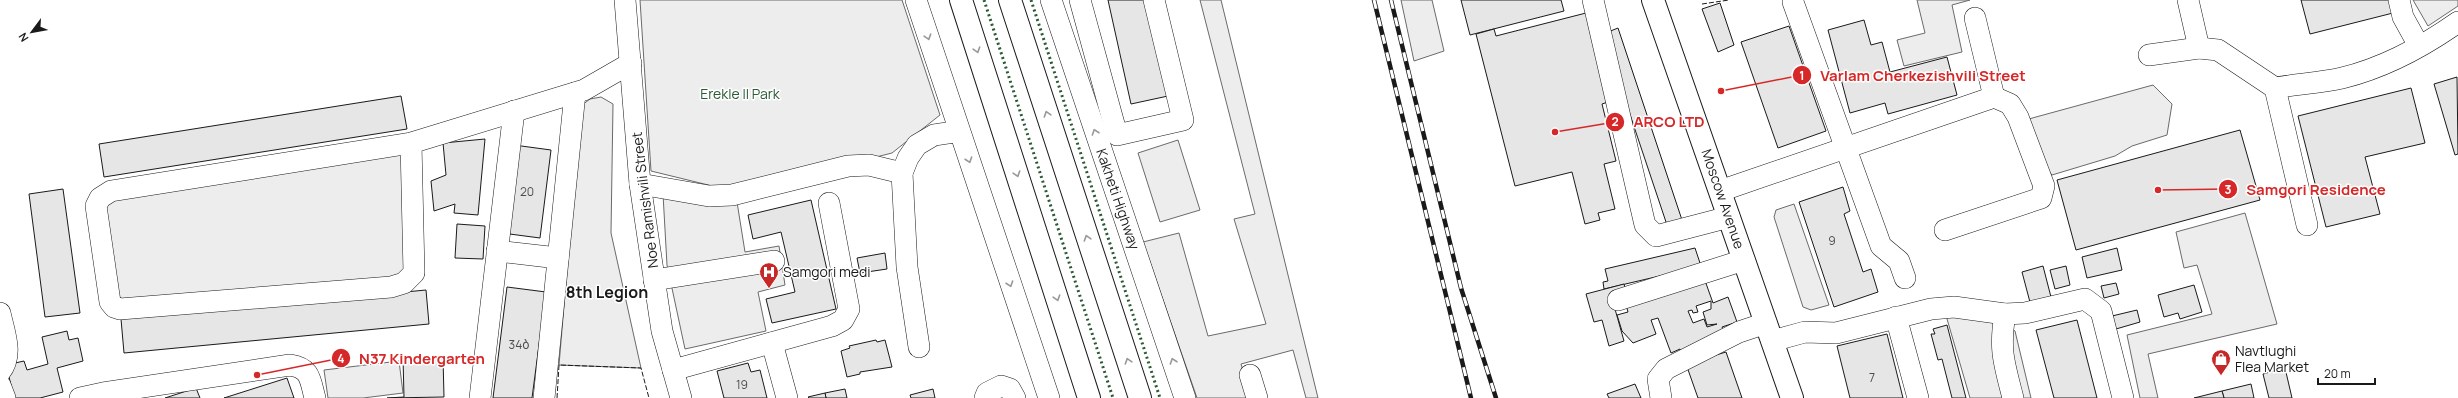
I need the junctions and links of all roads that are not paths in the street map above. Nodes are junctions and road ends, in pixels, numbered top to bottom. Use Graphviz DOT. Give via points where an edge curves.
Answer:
graph roads {
  1 [pos="626,0"];
  2 [pos="916,0"];
  3 [pos="960,0"];
  4 [pos="1010,0"];
  5 [pos="1051,0"];
  6 [pos="1080,0"];
  7 [pos="1154,0"];
  8 [pos="1592,0"];
  9 [pos="2188,0"];
  10 [pos="2399,0"];
  11 [pos="1656,1"];
  12 [pos="1793,2"];
  13 [pos="1975,18"];
  14 [pos="2458,22"];
  15 [pos="2419,46"];
  16 [pos="2199,48"];
  17 [pos="2149,55"];
  18 [pos="631,63"];
  19 [pos="2275,88"];
  20 [pos="575,93"];
  21 [pos="1994,97"];
  22 [pos="514,111"];
  23 [pos="961,136"];
  24 [pos="411,142"];
  25 [pos="1844,149"];
  26 [pos="902,173"];
  27 [pos="640,184"];
  28 [pos="1720,191"];
  29 [pos="829,203"];
  30 [pos="1729,216"];
  31 [pos="2307,225"];
  32 [pos="1945,230"];
  33 [pos="497,251"];
  34 [pos="558,258"];
  35 [pos="774,260"];
  36 [pos="1744,260"];
  37 [pos="1905,278"];
  38 [pos="654,280"];
  39 [pos="1618,300"];
  40 [pos="0,313"];
  41 [pos="2005,314"];
  42 [pos="1896,317"];
  43 [pos="1769,332"];
  44 [pos="772,343"];
  45 [pos="919,347"];
  46 [pos="673,370"];
  47 [pos="0,372"];
  48 [pos="1250,375"];
  49 [pos="0,385"];
  50 [pos="5,398"];
  51 [pos="80,398"];
  52 [pos="315,398"];
  53 [pos="480,398"];
  54 [pos="544,398"];
  55 [pos="681,398"];
  56 [pos="787,398"];
  57 [pos="979,398"];
  58 [pos="1015,398"];
  59 [pos="1049,398"];
  60 [pos="1089,398"];
  61 [pos="1140,398"];
  62 [pos="1185,398"];
  63 [pos="1257,398"];
  64 [pos="1661,398"];
  65 [pos="1792,398"];
  66 [pos="1918,398"];
  67 [pos="2013,398"];
  68 [pos="2123,398"];
  1 -- 18 [label="street, Noe Ramishvili Street"];
  2 -- 23 [label="street, one-way"];
  3 -- 60 [label="main road, one-way"];
  61 -- 4 [label="main road, one-way"];
  62 -- 5 [label="street, Kakheti Highway, one-way"];
  6 -- 7 [label="street" via="1117,135 1183,120"];
  8 -- 30 [label="street" via="1644,226 1656,236"];
  9 -- 16 [label="street"];
  10 -- 15 [label="street" via="2403,16"];
  11 -- 28 [label="main road, Moscow Avenue"];
  12 -- 25 [label="street"];
  13 -- 21 [label="street"];
  14 -- 15 [label="street"];
  15 -- 19 [label="street" via="2343,78"];
  16 -- 17 [label="street"];
  16 -- 19 [label="street" via="2218,50"];
  18 -- 20 [label="street"];
  18 -- 27 [label="street, Noe Ramishvili Street"];
  19 -- 31 [label="street"];
  20 -- 22 [label="street"];
  20 -- 34 [label="street"];
  21 -- 25 [label="street"];
  21 -- 32 [label="street" via="2010,104 2018,117 2044,186 2041,198"];
  22 -- 24 [label="street"];
  22 -- 33 [label="street"];
  23 -- 26 [label="street" via="954,132 934,135 917,145"];
  23 -- 59 [label="street, one-way"];
  24 -- 24 [label="street" via="414,273 404,282 391,287 120,309 110,302 96,206 100,198 111,191"];
  25 -- 28 [label="street"];
  25 -- 37 [label="street" via="1881,246 1899,261"];
  26 -- 27 [label="street" via="869,165 848,166 732,195 709,196"];
  26 -- 45 [label="street" via="908,267"];
  27 -- 38 [label="street, Noe Ramishvili Street"];
  28 -- 30 [label="main road, Moscow Avenue"];
  29 -- 44 [label="street" via="849,309 843,320 832,326"];
  30 -- 36 [label="main road, Moscow Avenue"];
  33 -- 34 [label="street"];
  33 -- 53 [label="street"];
  34 -- 54 [label="street"];
  35 -- 38 [label="street"];
  36 -- 39 [label="street"];
  36 -- 43 [label="main road, Moscow Avenue"];
  38 -- 46 [label="street, Noe Ramishvili Street" via="662,330"];
  40 -- 47 [label="street" via="8,351 7,360"];
  41 -- 42 [label="street" via="1954,307"];
  41 -- 67 [label="street" via="2001,353"];
  41 -- 68 [label="street" via="2025,313 2085,299 2101,311"];
  42 -- 43 [label="street" via="1836,333"];
  42 -- 66 [label="street"];
  43 -- 64 [label="street" via="1739,332 1666,368 1658,379"];
  43 -- 65 [label="main road, Moscow Avenue"];
  44 -- 46 [label="street"];
  44 -- 56 [label="street"];
  46 -- 55 [label="street, Noe Ramishvili Street"];
  48 -- 63 [label="street"];
  49 -- 50 [label="street"];
  51 -- 52 [label="street" via="102,392 290,365 301,366 307,372"];
  57 -- 58 [label="street" via="1001,386 1010,389"];
}
